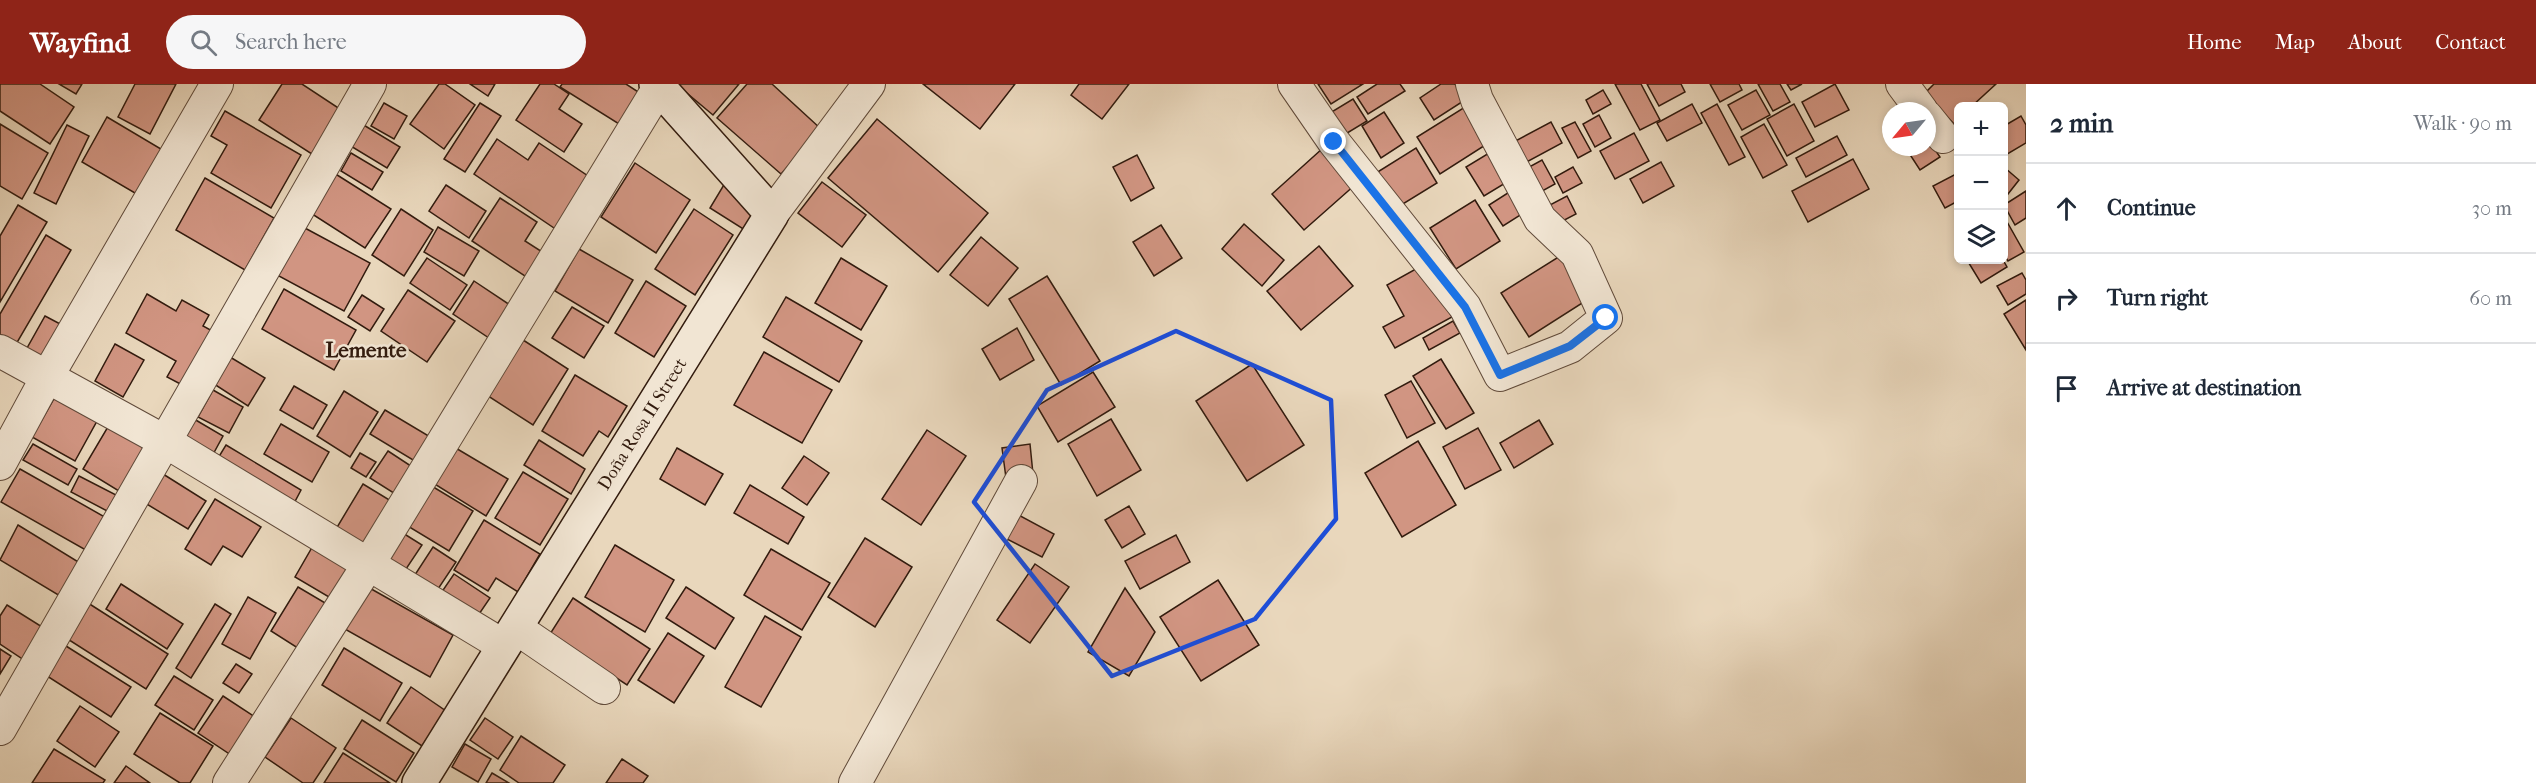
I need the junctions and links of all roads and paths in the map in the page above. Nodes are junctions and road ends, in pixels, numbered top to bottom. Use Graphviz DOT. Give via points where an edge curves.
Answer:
graph roads {
  1 [pos="217,84"];
  2 [pos="370,84"];
  3 [pos="869,84"];
  4 [pos="1294,84"];
  5 [pos="1472,84"];
  6 [pos="1902,84"];
  7 [pos="658,85"];
  8 [pos="1915,102"];
  9 [pos="772,214"];
  10 [pos="0,351"];
  11 [pos="47,377"];
  12 [pos="166,442"];
  13 [pos="0,464"];
  14 [pos="1021,481"];
  15 [pos="368,565"];
  16 [pos="510,637"];
  17 [pos="604,688"];
  18 [pos="0,729"];
  19 [pos="229,783"];
  20 [pos="419,783"];
  21 [pos="855,783"];
  1 -- 11 [label="street"];
  2 -- 12 [label="street"];
  3 -- 9 [label="street"];
  4 -- 5 [label="street" via="1334,142 1465,307 1500,375 1570,346 1606,318 1577,254 1540,219"];
  6 -- 8 [label="street"];
  7 -- 9 [label="main road"];
  7 -- 15 [label="street"];
  9 -- 16 [label="main road, Doña Rosa II Street"];
  10 -- 11 [label="street"];
  11 -- 12 [label="street"];
  11 -- 13 [label="street"];
  12 -- 15 [label="street"];
  12 -- 18 [label="street"];
  14 -- 21 [label="street"];
  15 -- 16 [label="street"];
  15 -- 19 [label="street"];
  16 -- 17 [label="street"];
  16 -- 20 [label="main road, Doña Rosa II Street"];
}
